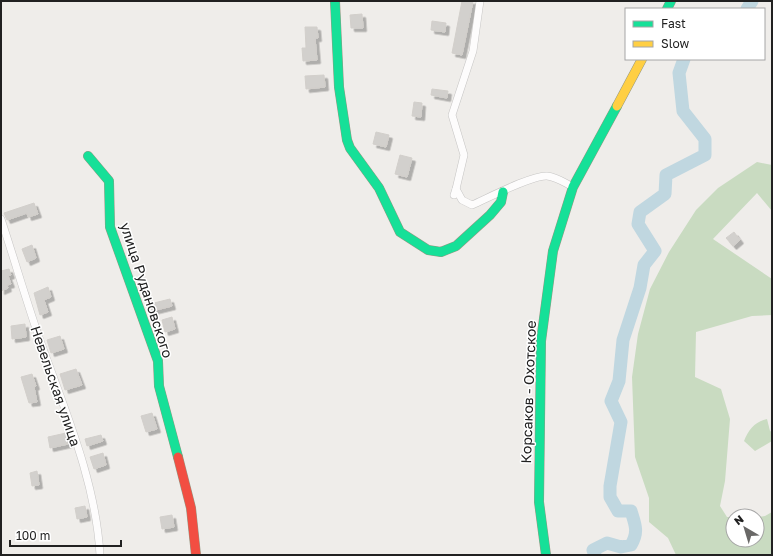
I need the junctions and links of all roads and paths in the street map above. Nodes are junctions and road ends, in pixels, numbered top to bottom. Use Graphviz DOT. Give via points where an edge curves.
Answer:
graph roads {
  1 [pos="335,1"];
  2 [pos="480,1"];
  3 [pos="641,60"];
  4 [pos="88,156"];
  5 [pos="574,186"];
  6 [pos="503,192"];
  7 [pos="1,219"];
  8 [pos="100,555"];
  9 [pos="196,555"];
  10 [pos="546,555"];
  1 -- 6 [label="street" via="340,99 347,141 379,188 400,232 428,250 441,252 456,246 490,215 501,202"];
  2 -- 6 [label="street" via="473,51 452,115 464,155 455,192 462,200 472,205"];
  3 -- 5 [label="street, Корсаков - Охотское"];
  4 -- 9 [label="street, улица Рудановского" via="109,181 110,227 158,361 159,386 191,508"];
  5 -- 6 [label="street" via="546,176"];
  5 -- 10 [label="street, Корсаков - Охотское" via="554,250 541,341 539,502"];
  7 -- 8 [label="street, Невельская улица" via="76,442 94,505"];
}
